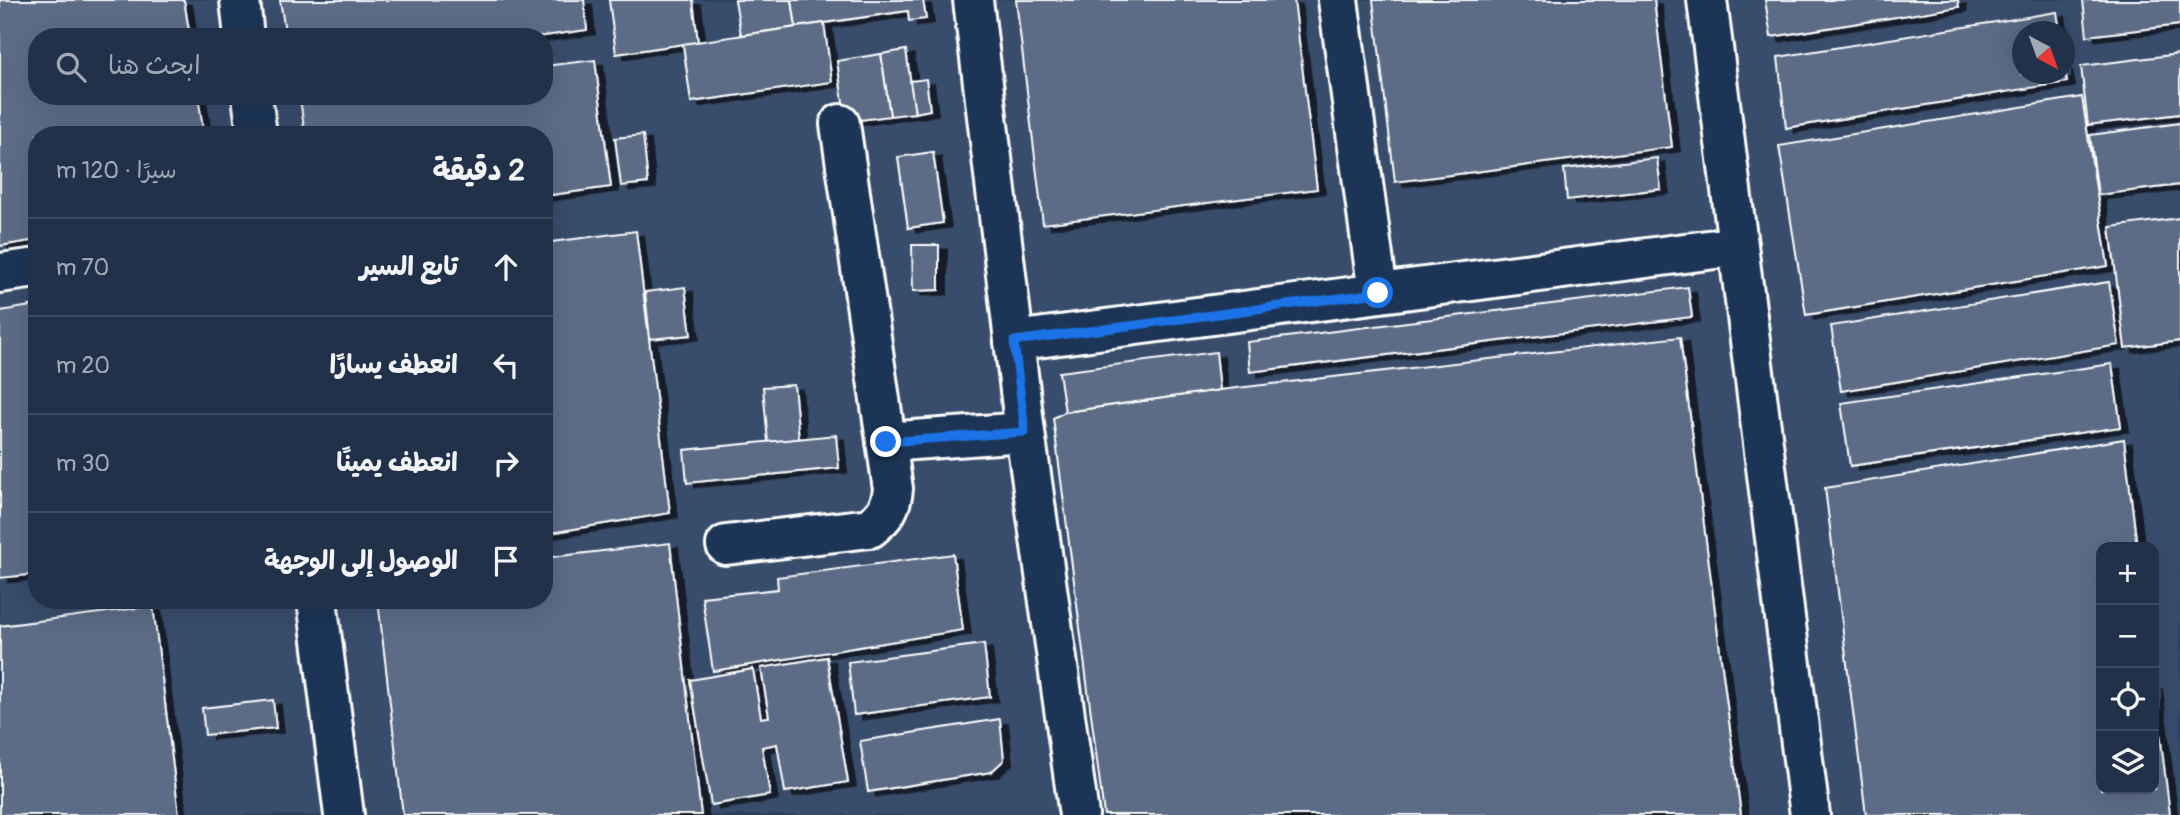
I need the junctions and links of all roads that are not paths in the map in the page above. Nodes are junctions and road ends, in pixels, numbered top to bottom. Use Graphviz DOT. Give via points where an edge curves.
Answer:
graph roads {
  1 [pos="240,0"];
  2 [pos="973,0"];
  3 [pos="1338,0"];
  4 [pos="1707,0"];
  5 [pos="243,28"];
  6 [pos="253,105"];
  7 [pos="840,124"];
  8 [pos="256,126"];
  9 [pos="1738,246"];
  10 [pos="28,269"];
  11 [pos="0,273"];
  12 [pos="1378,293"];
  13 [pos="1014,341"];
  14 [pos="1025,432"];
  15 [pos="886,442"];
  16 [pos="726,545"];
  17 [pos="318,609"];
  18 [pos="344,815"];
  19 [pos="1079,815"];
  20 [pos="1810,815"];
  1 -- 5 [label="street"];
  2 -- 13 [label="street"];
  3 -- 12 [label="street"];
  4 -- 9 [label="street"];
  6 -- 8 [label="street"];
  7 -- 15 [label="street"];
  9 -- 12 [label="street"];
  9 -- 20 [label="street"];
  10 -- 11 [label="street"];
  12 -- 13 [label="street"];
  13 -- 14 [label="street"];
  14 -- 15 [label="street"];
  14 -- 19 [label="street"];
  15 -- 16 [label="street" via="891,505 870,528"];
  17 -- 18 [label="street"];
}
